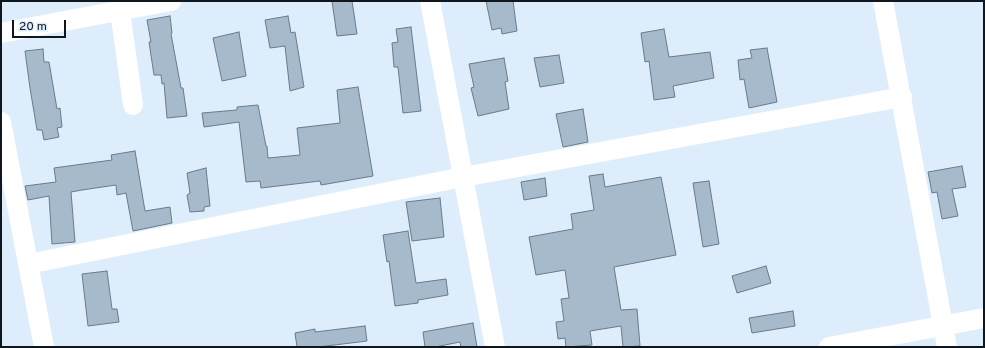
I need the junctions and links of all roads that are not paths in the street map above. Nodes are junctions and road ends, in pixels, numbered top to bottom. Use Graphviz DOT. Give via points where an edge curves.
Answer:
graph roads {
  1 [pos="171,1"];
  2 [pos="430,1"];
  3 [pos="883,1"];
  4 [pos="120,11"];
  5 [pos="1,33"];
  6 [pos="902,97"];
  7 [pos="133,105"];
  8 [pos="1,122"];
  9 [pos="463,177"];
  10 [pos="28,264"];
  11 [pos="984,318"];
  12 [pos="942,325"];
  13 [pos="44,347"];
  14 [pos="495,347"];
  15 [pos="829,347"];
  16 [pos="947,347"];
  1 -- 4 [label="street"];
  2 -- 9 [label="street"];
  3 -- 6 [label="street"];
  4 -- 5 [label="street"];
  4 -- 7 [label="street"];
  6 -- 9 [label="street"];
  6 -- 12 [label="street"];
  8 -- 10 [label="street"];
  9 -- 10 [label="street"];
  9 -- 14 [label="street"];
  10 -- 13 [label="street"];
  11 -- 12 [label="street"];
  12 -- 15 [label="street"];
  12 -- 16 [label="street"];
}
